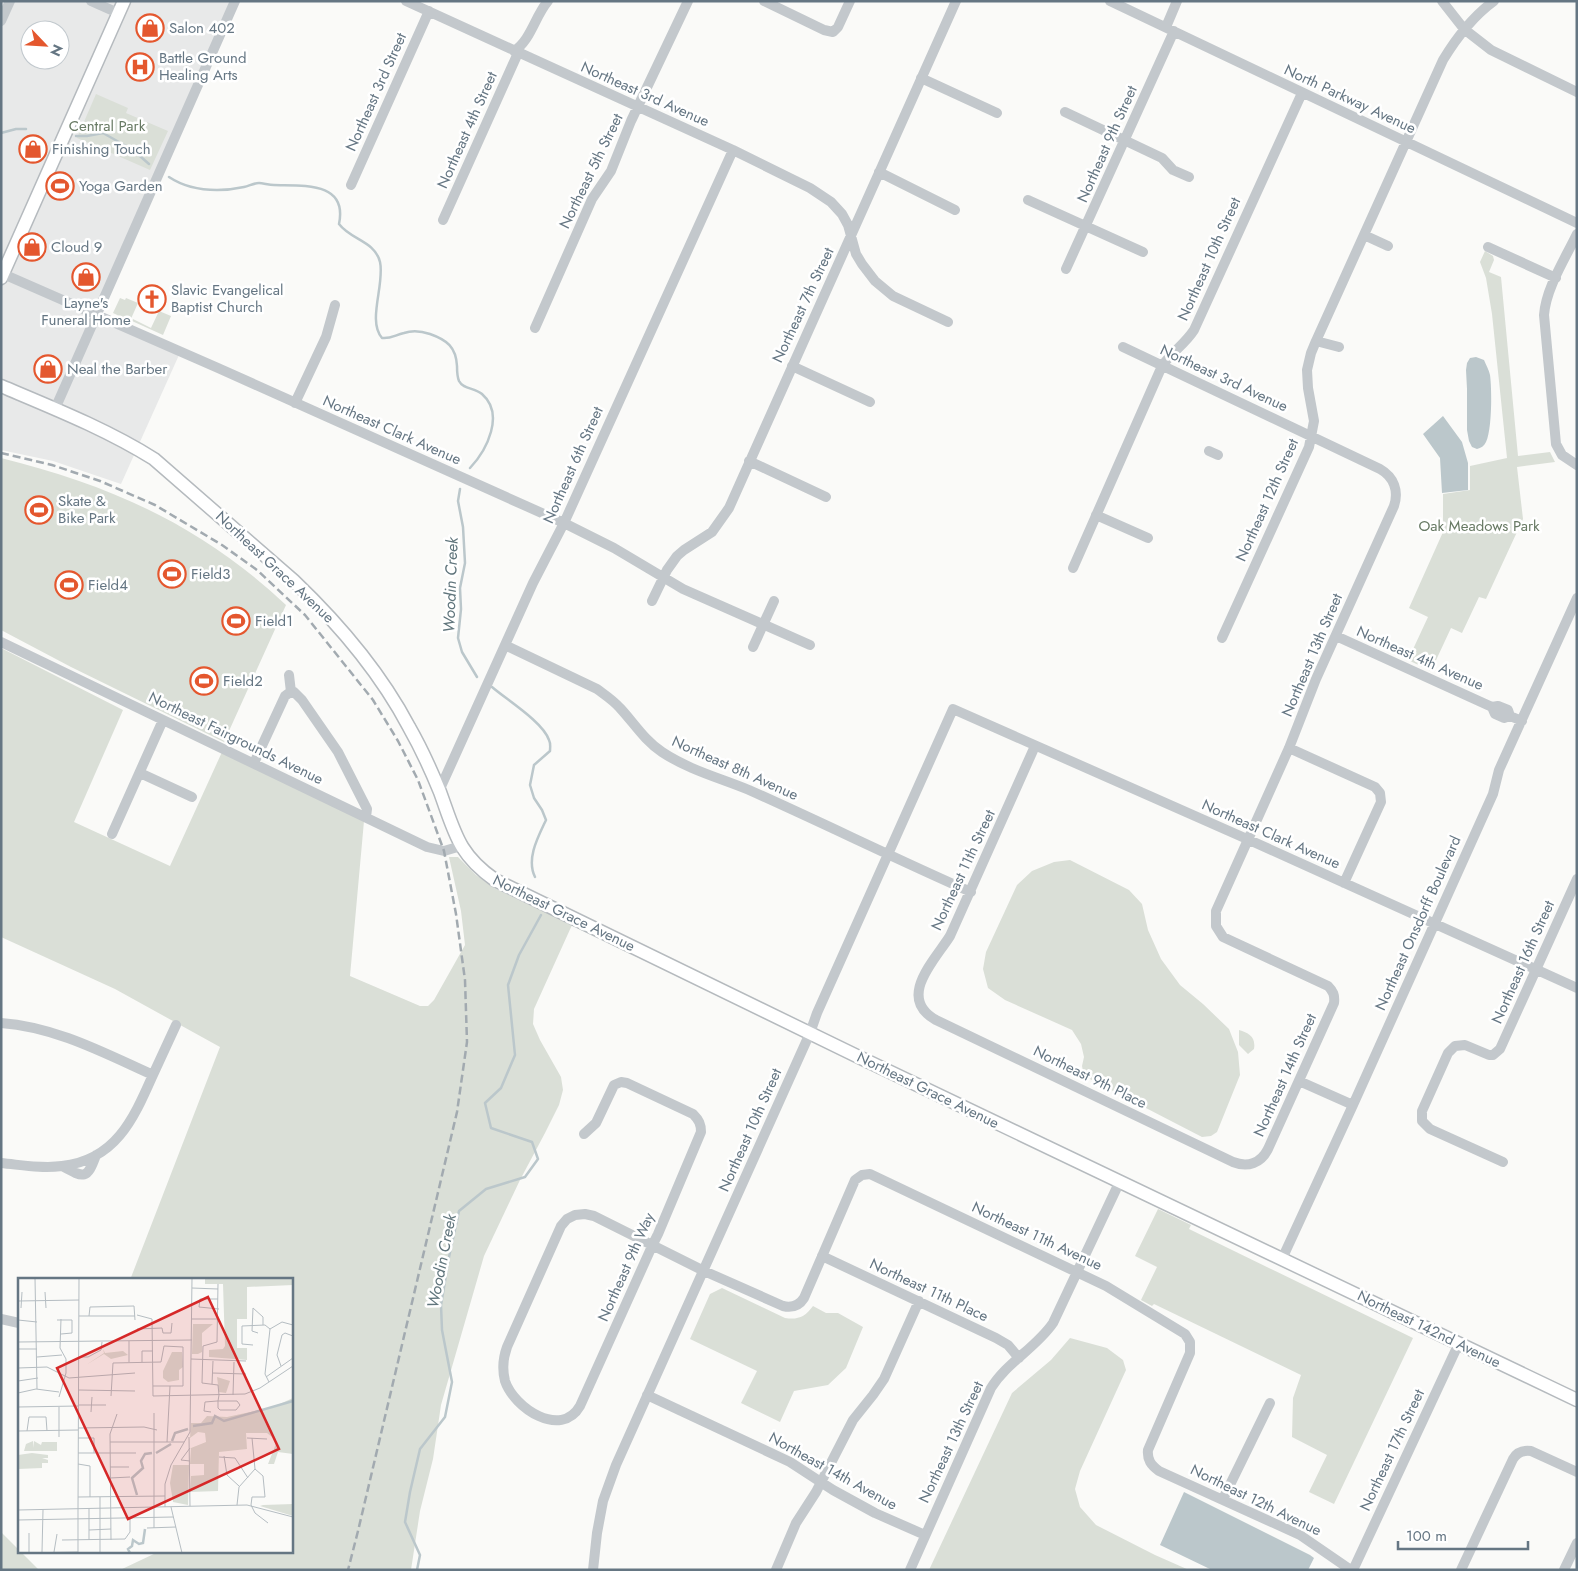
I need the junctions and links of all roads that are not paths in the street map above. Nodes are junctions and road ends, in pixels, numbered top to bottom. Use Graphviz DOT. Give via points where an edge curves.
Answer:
graph roads {
  1 [pos="10,1"];
  2 [pos="91,1"];
  3 [pos="124,1"];
  4 [pos="236,1"];
  5 [pos="406,1"];
  6 [pos="688,1"];
  7 [pos="764,1"];
  8 [pos="850,1"];
  9 [pos="956,1"];
  10 [pos="1110,1"];
  11 [pos="1177,1"];
  12 [pos="1442,1"];
  13 [pos="1494,1"];
  14 [pos="548,2"];
  15 [pos="429,12"];
  16 [pos="118,13"];
  17 [pos="2,20"];
  18 [pos="1170,29"];
  19 [pos="1464,29"];
  20 [pos="516,52"];
  21 [pos="922,78"];
  22 [pos="1577,92"];
  23 [pos="1302,93"];
  24 [pos="638,107"];
  25 [pos="1066,112"];
  26 [pos="997,113"];
  27 [pos="1125,140"];
  28 [pos="1405,142"];
  29 [pos="733,150"];
  30 [pos="879,172"];
  31 [pos="1188,177"];
  32 [pos="351,185"];
  33 [pos="1028,200"];
  34 [pos="955,210"];
  35 [pos="443,220"];
  36 [pos="1577,223"];
  37 [pos="1086,226"];
  38 [pos="1577,234"];
  39 [pos="1364,235"];
  40 [pos="851,236"];
  41 [pos="1388,246"];
  42 [pos="1488,247"];
  43 [pos="1142,252"];
  44 [pos="1066,269"];
  45 [pos="2,275"];
  46 [pos="1556,278"];
  47 [pos="335,305"];
  48 [pos="96,314"];
  49 [pos="948,322"];
  50 [pos="535,328"];
  51 [pos="1316,341"];
  52 [pos="1123,347"];
  53 [pos="1339,347"];
  54 [pos="792,366"];
  55 [pos="1162,366"];
  56 [pos="1,386"];
  57 [pos="870,402"];
  58 [pos="295,403"];
  59 [pos="54,409"];
  60 [pos="1312,436"];
  61 [pos="749,461"];
  62 [pos="1577,465"];
  63 [pos="826,497"];
  64 [pos="1096,515"];
  65 [pos="564,523"];
  66 [pos="1148,538"];
  67 [pos="1073,568"];
  68 [pos="663,578"];
  69 [pos="1577,598"];
  70 [pos="774,600"];
  71 [pos="652,601"];
  72 [pos="763,624"];
  73 [pos="1336,636"];
  74 [pos="1222,638"];
  75 [pos="1,642"];
  76 [pos="505,645"];
  77 [pos="810,645"];
  78 [pos="752,647"];
  79 [pos="289,675"];
  80 [pos="291,692"];
  81 [pos="953,709"];
  82 [pos="163,720"];
  83 [pos="1522,721"];
  84 [pos="1035,746"];
  85 [pos="1289,748"];
  86 [pos="254,763"];
  87 [pos="140,773"];
  88 [pos="439,791"];
  89 [pos="192,797"];
  90 [pos="366,817"];
  91 [pos="112,834"];
  92 [pos="1247,839"];
  93 [pos="461,846"];
  94 [pos="888,855"];
  95 [pos="1577,879"];
  96 [pos="1344,883"];
  97 [pos="970,892"];
  98 [pos="1434,923"];
  99 [pos="1535,969"];
  100 [pos="1577,988"];
  101 [pos="1334,993"];
  102 [pos="921,1005"];
  103 [pos="1,1023"];
  104 [pos="176,1025"];
  105 [pos="810,1033"];
  106 [pos="154,1075"];
  107 [pos="1299,1081"];
  108 [pos="1353,1105"];
  109 [pos="584,1134"];
  110 [pos="1502,1162"];
  111 [pos="1,1163"];
  112 [pos="1252,1164"];
  113 [pos="1120,1181"];
  114 [pos="653,1244"];
  115 [pos="822,1256"];
  116 [pos="1282,1259"];
  117 [pos="704,1271"];
  118 [pos="1076,1272"];
  119 [pos="918,1301"];
  120 [pos="1,1319"];
  121 [pos="18,1323"];
  122 [pos="1459,1343"];
  123 [pos="1019,1358"];
  124 [pos="647,1395"];
  125 [pos="1577,1400"];
  126 [pos="1270,1403"];
  127 [pos="1148,1458"];
  128 [pos="1577,1472"];
  129 [pos="821,1482"];
  130 [pos="1223,1499"];
  131 [pos="924,1535"];
  132 [pos="1577,1543"];
  133 [pos="593,1570"];
  134 [pos="776,1570"];
  135 [pos="910,1570"];
  136 [pos="1352,1570"];
  137 [pos="1461,1570"];
  138 [pos="1564,1570"];
  1 -- 17 [label="street"];
  2 -- 16 [label="street"];
  3 -- 16 [label="main road"];
  4 -- 48 [label="street"];
  5 -- 15 [label="street, Northeast 3rd Avenue"];
  6 -- 24 [label="street, Northeast 5th Street"];
  7 -- 8 [label="street" via="833,32"];
  9 -- 21 [label="street, Northeast 7th Street"];
  10 -- 18 [label="street, North Parkway Avenue"];
  11 -- 18 [label="street, Northeast 9th Street"];
  12 -- 19 [label="street"];
  13 -- 19 [label="street, Northeast 12th Street"];
  14 -- 20 [label="street, Northeast 4th Street"];
  15 -- 20 [label="street, Northeast 3rd Avenue"];
  15 -- 32 [label="street, Northeast 3rd Street"];
  16 -- 45 [label="main road"];
  18 -- 23 [label="street, North Parkway Avenue"];
  18 -- 27 [label="street, Northeast 9th Street"];
  19 -- 22 [label="street" via="1502,56"];
  19 -- 28 [label="street, Northeast 12th Street" via="1443,60"];
  20 -- 24 [label="street, Northeast 3rd Avenue"];
  20 -- 35 [label="street, Northeast 4th Street"];
  21 -- 26 [label="street"];
  21 -- 30 [label="street, Northeast 7th Street"];
  23 -- 28 [label="street, North Parkway Avenue"];
  23 -- 55 [label="street, Northeast 10th Street" via="1194,330"];
  24 -- 29 [label="street, Northeast 3rd Avenue"];
  24 -- 50 [label="street, Northeast 5th Street" via="611,170 592,199"];
  25 -- 27 [label="street"];
  27 -- 31 [label="street" via="1162,158 1173,170"];
  27 -- 37 [label="street, Northeast 9th Street"];
  28 -- 36 [label="street, North Parkway Avenue"];
  28 -- 39 [label="street, Northeast 12th Street"];
  29 -- 40 [label="street, Northeast 3rd Avenue" via="823,196 842,214"];
  29 -- 65 [label="street, Northeast 6th Street"];
  30 -- 34 [label="street"];
  30 -- 40 [label="street, Northeast 7th Street"];
  33 -- 37 [label="street"];
  37 -- 43 [label="street"];
  37 -- 44 [label="street, Northeast 9th Street"];
  38 -- 46 [label="street"];
  39 -- 41 [label="street"];
  39 -- 51 [label="street, Northeast 12th Street"];
  40 -- 49 [label="street, Northeast 3rd Avenue" via="862,264 883,288 908,304"];
  40 -- 54 [label="street, Northeast 7th Street"];
  42 -- 46 [label="street"];
  45 -- 48 [label="street, Northeast Clark Avenue"];
  46 -- 62 [label="street" via="1545,303 1544,314 1556,444 1562,455"];
  47 -- 58 [label="street" via="326,337"];
  48 -- 58 [label="street, Northeast Clark Avenue"];
  48 -- 59 [label="street"];
  51 -- 53 [label="street"];
  51 -- 60 [label="street, Northeast 12th Street" via="1307,370 1313,412"];
  52 -- 55 [label="street, Northeast 3rd Avenue"];
  54 -- 57 [label="street"];
  54 -- 61 [label="street, Northeast 7th Street"];
  55 -- 60 [label="street, Northeast 3rd Avenue"];
  55 -- 64 [label="street, Northeast 10th Street"];
  56 -- 59 [label="main road, Northeast Grace Avenue"];
  58 -- 65 [label="street, Northeast Clark Avenue"];
  59 -- 88 [label="main road, Northeast Grace Avenue" via="129,444 154,460 316,602 386,688 409,727"];
  60 -- 73 [label="street, Northeast 13th Street" via="1380,468 1391,478 1396,492 1394,506"];
  60 -- 74 [label="street, Northeast 12th Street"];
  61 -- 63 [label="street"];
  61 -- 68 [label="street, Northeast 7th Street" via="718,526 677,556"];
  64 -- 66 [label="street"];
  64 -- 67 [label="street, Northeast 10th Street"];
  65 -- 68 [label="street, Northeast Clark Avenue"];
  65 -- 76 [label="street, Northeast 6th Street"];
  68 -- 71 [label="street, Northeast 7th Street"];
  68 -- 72 [label="street, Northeast Clark Avenue" via="683,590"];
  69 -- 83 [label="street, Northeast Onsdorff Boulevard"];
  70 -- 72 [label="street"];
  72 -- 77 [label="street, Northeast Clark Avenue"];
  72 -- 78 [label="street"];
  73 -- 83 [label="street, Northeast 4th Avenue" via="1492,707 1495,714"];
  73 -- 85 [label="street, Northeast 13th Street"];
  75 -- 82 [label="street, Northeast Fairgrounds Avenue"];
  76 -- 88 [label="street, Northeast 6th Street"];
  76 -- 94 [label="street, Northeast 8th Avenue" via="597,688 661,752"];
  79 -- 80 [label="street"];
  80 -- 86 [label="street" via="285,696"];
  80 -- 90 [label="street" via="299,696 338,752 367,809"];
  81 -- 84 [label="street, Northeast Clark Avenue"];
  81 -- 94 [label="street, Northeast 10th Street"];
  82 -- 86 [label="street, Northeast Fairgrounds Avenue"];
  82 -- 87 [label="street"];
  83 -- 98 [label="street, Northeast Onsdorff Boulevard" via="1499,770 1493,794"];
  84 -- 92 [label="street, Northeast Clark Avenue"];
  84 -- 97 [label="street, Northeast 11th Street"];
  85 -- 92 [label="street, Northeast 13th Street"];
  85 -- 96 [label="street" via="1375,787 1380,793 1381,802"];
  86 -- 90 [label="street, Northeast Fairgrounds Avenue"];
  87 -- 89 [label="street"];
  87 -- 91 [label="street"];
  88 -- 93 [label="main road, Northeast Grace Avenue"];
  90 -- 93 [label="street, Northeast Fairgrounds Avenue" via="427,847 444,851"];
  92 -- 96 [label="street, Northeast Clark Avenue"];
  92 -- 101 [label="street, Northeast 13th Street" via="1218,905 1216,926 1230,942 1328,986"];
  93 -- 105 [label="main road, Northeast Grace Avenue" via="470,860 495,880"];
  94 -- 97 [label="street, Northeast 8th Avenue"];
  94 -- 105 [label="street, Northeast 10th Street"];
  95 -- 99 [label="street, Northeast 16th Street"];
  96 -- 98 [label="street, Northeast Clark Avenue"];
  97 -- 102 [label="street, Northeast 11th Street" via="950,936 920,984 918,995"];
  98 -- 99 [label="street, Northeast Clark Avenue"];
  98 -- 108 [label="street, Northeast Onsdorff Boulevard"];
  99 -- 100 [label="street, Northeast Clark Avenue"];
  99 -- 110 [label="street, Northeast 16th Street" via="1500,1049 1493,1054 1485,1054 1465,1045 1456,1046 1448,1053 1422,1111 1422,1121 1430,1129"];
  101 -- 107 [label="street, Northeast 14th Street" via="1334,1003"];
  102 -- 112 [label="street, Northeast 9th Place" via="936,1020 1233,1162"];
  103 -- 106 [label="street" via="62,1035"];
  104 -- 106 [label="street"];
  105 -- 113 [label="main road, Northeast Grace Avenue"];
  105 -- 117 [label="street, Northeast 10th Street"];
  106 -- 111 [label="street" via="128,1127 96,1155 62,1166"];
  107 -- 108 [label="street"];
  107 -- 112 [label="street, Northeast 14th Street" via="1265,1154"];
  108 -- 116 [label="street, Northeast Onsdorff Boulevard"];
  109 -- 114 [label="street, Northeast 9th Way" via="596,1123 614,1086 621,1082 698,1119 701,1132"];
  113 -- 116 [label="main road, Northeast Grace Avenue"];
  113 -- 118 [label="street, Northeast 13th Street"];
  114 -- 114 [label="street, Northeast 9th Way" via="584,1214 575,1215 561,1226 507,1347 503,1367 508,1388 521,1405 556,1420 576,1413"];
  114 -- 117 [label="street"];
  115 -- 117 [label="street" via="804,1298 793,1307 783,1306"];
  115 -- 118 [label="street, Northeast 11th Avenue" via="853,1184 858,1177 870,1174"];
  115 -- 119 [label="street, Northeast 11th Place"];
  116 -- 122 [label="main road, Northeast 142nd Avenue"];
  117 -- 124 [label="street, Northeast 10th Street"];
  118 -- 123 [label="street, Northeast 13th Street" via="1052,1323 1040,1340"];
  118 -- 127 [label="street, Northeast 11th Avenue" via="1124,1296 1182,1332 1190,1342 1190,1353 1149,1446"];
  119 -- 123 [label="street, Northeast 11th Place" via="1001,1340"];
  119 -- 129 [label="street" via="884,1379 854,1420"];
  120 -- 121 [label="street"];
  122 -- 125 [label="main road, Northeast 142nd Avenue"];
  122 -- 136 [label="street, Northeast 17th Street"];
  123 -- 131 [label="street, Northeast 13th Street" via="991,1388"];
  124 -- 129 [label="street, Northeast 14th Avenue" via="790,1462"];
  124 -- 133 [label="street, Northeast 10th Street" via="604,1497"];
  126 -- 130 [label="street"];
  127 -- 130 [label="street, Northeast 12th Avenue" via="1159,1471"];
  128 -- 137 [label="street" via="1531,1450 1522,1451 1513,1459"];
  129 -- 131 [label="street, Northeast 14th Avenue" via="875,1513"];
  129 -- 134 [label="street" via="794,1528"];
  130 -- 136 [label="street, Northeast 12th Avenue" via="1300,1535"];
  131 -- 135 [label="street, Northeast 13th Street"];
  132 -- 138 [label="street"];
}
